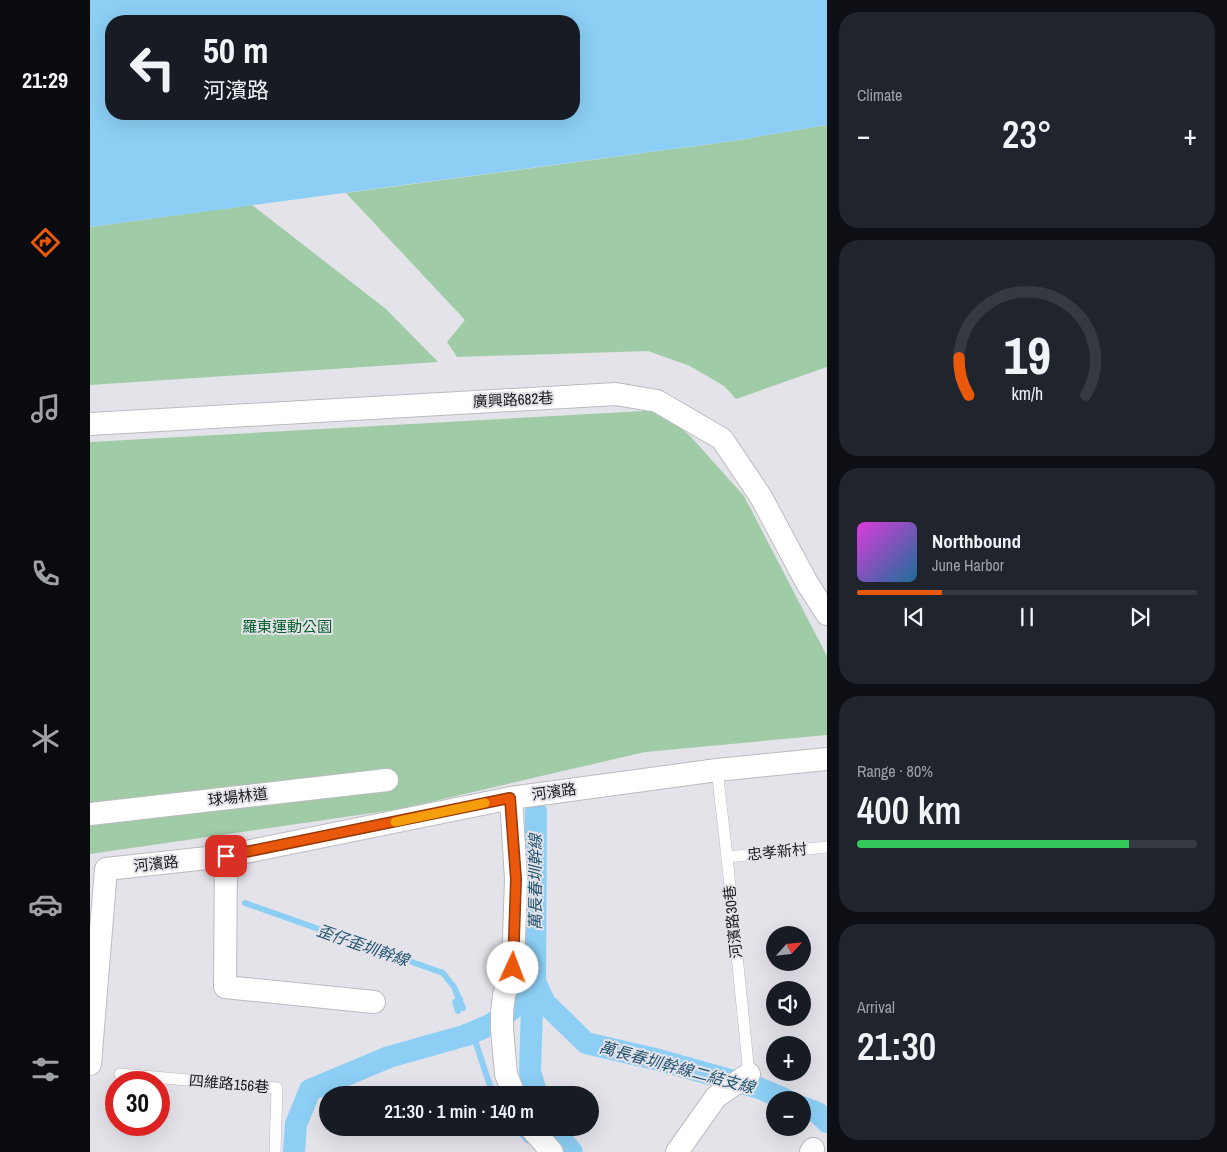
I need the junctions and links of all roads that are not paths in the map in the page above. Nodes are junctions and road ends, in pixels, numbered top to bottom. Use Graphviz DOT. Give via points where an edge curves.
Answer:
graph roads {
  1 [pos="90,424"];
  2 [pos="827,614"];
  3 [pos="827,759"];
  4 [pos="717,770"];
  5 [pos="387,780"];
  6 [pos="510,798"];
  7 [pos="90,814"];
  8 [pos="827,846"];
  9 [pos="226,856"];
  10 [pos="727,857"];
  11 [pos="374,1002"];
  12 [pos="90,1064"];
  13 [pos="748,1074"];
  14 [pos="170,1078"];
  15 [pos="511,1086"];
  16 [pos="538,1136"];
  17 [pos="275,1152"];
  18 [pos="552,1152"];
  19 [pos="677,1152"];
  1 -- 2 [label="street, 廣興路682巷" via="616,394 657,401 722,439 761,497"];
  3 -- 4 [label="street, 河濱路"];
  4 -- 6 [label="street, 河濱路"];
  4 -- 10 [label="lane, 河濱路30巷"];
  5 -- 7 [label="street, 球場林道"];
  6 -- 9 [label="street, 河濱路"];
  6 -- 15 [label="street" via="516,879 513,968 504,995 502,1021 506,1074"];
  8 -- 10 [label="lane, 忠孝新村"];
  9 -- 11 [label="street" via="225,987"];
  9 -- 12 [label="street, 河濱路" via="106,869"];
  10 -- 13 [label="lane, 河濱路30巷"];
  13 -- 19 [label="street" via="716,1097"];
  14 -- 17 [label="lane, 四維路156巷" via="277,1088"];
  16 -- 18 [label="street"];
}
